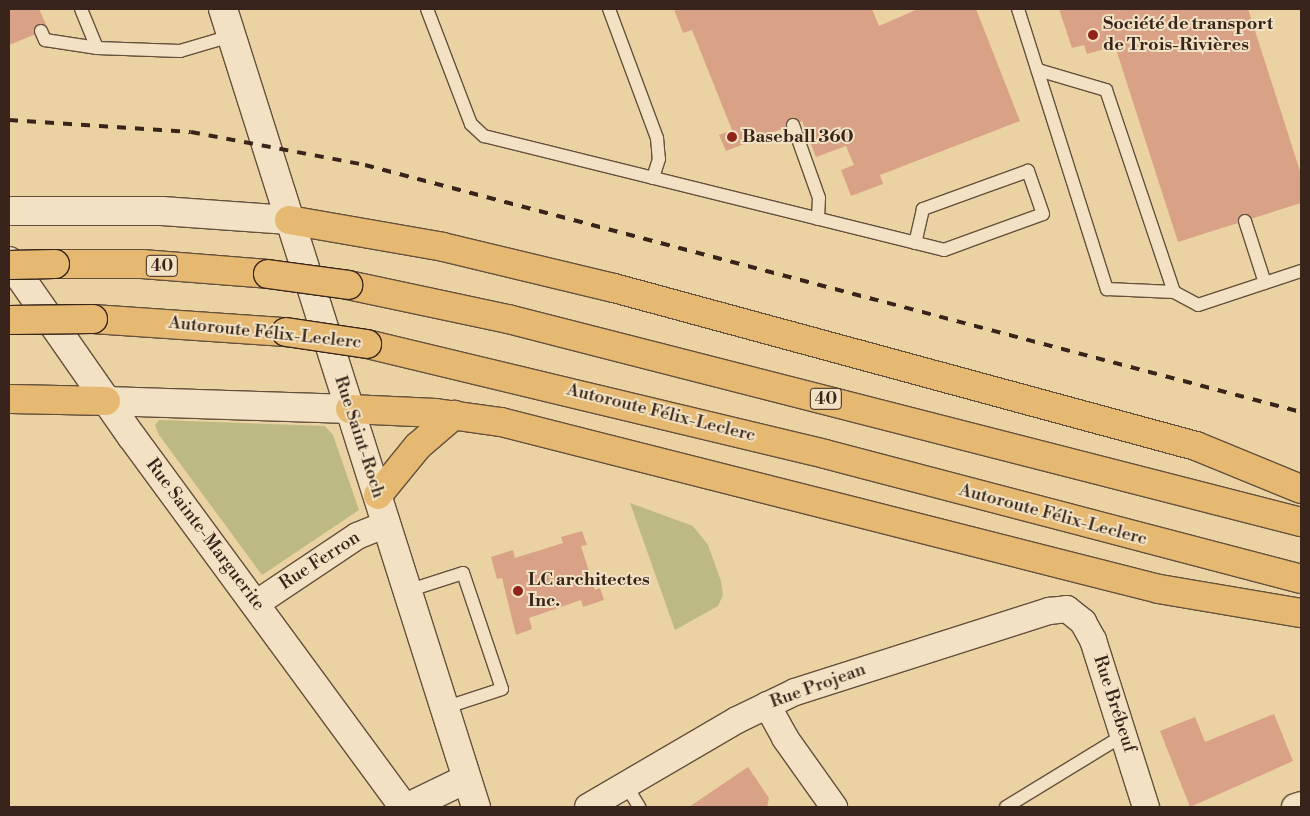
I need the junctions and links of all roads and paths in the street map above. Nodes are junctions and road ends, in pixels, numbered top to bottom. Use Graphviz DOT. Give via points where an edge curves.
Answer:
graph roads {
  1 [pos="81,9"];
  2 [pos="223,9"];
  3 [pos="427,9"];
  4 [pos="609,9"];
  5 [pos="1018,9"];
  6 [pos="41,31"];
  7 [pos="231,36"];
  8 [pos="97,48"];
  9 [pos="1038,70"];
  10 [pos="793,125"];
  11 [pos="654,178"];
  12 [pos="9,211"];
  13 [pos="289,220"];
  14 [pos="818,220"];
  15 [pos="1245,221"];
  16 [pos="915,243"];
  17 [pos="9,261"];
  18 [pos="9,266"];
  19 [pos="1301,271"];
  20 [pos="1265,282"];
  21 [pos="1174,292"];
  22 [pos="9,320"];
  23 [pos="9,398"];
  24 [pos="106,401"];
  25 [pos="350,409"];
  26 [pos="454,415"];
  27 [pos="1301,489"];
  28 [pos="378,495"];
  29 [pos="1301,522"];
  30 [pos="387,524"];
  31 [pos="1301,579"];
  32 [pos="407,591"];
  33 [pos="257,603"];
  34 [pos="1067,609"];
  35 [pos="1301,612"];
  36 [pos="767,705"];
  37 [pos="444,708"];
  38 [pos="1124,735"];
  39 [pos="466,779"];
  40 [pos="626,785"];
  41 [pos="1301,805"];
  42 [pos="404,807"];
  43 [pos="408,807"];
  44 [pos="476,807"];
  45 [pos="588,807"];
  46 [pos="639,807"];
  47 [pos="834,807"];
  48 [pos="1006,807"];
  49 [pos="1146,807"];
  50 [pos="1295,807"];
  1 -- 8 [label="lane"];
  2 -- 7 [label="main road, Rue Saint-Roch"];
  3 -- 11 [label="lane" via="476,132"];
  4 -- 11 [label="lane" via="657,138 659,159"];
  5 -- 9 [label="lane"];
  6 -- 8 [label="lane" via="45,40"];
  7 -- 8 [label="lane" via="180,51"];
  7 -- 13 [label="main road, Rue Saint-Roch"];
  9 -- 21 [label="lane" via="1106,90"];
  9 -- 21 [label="lane" via="1107,289"];
  10 -- 14 [label="lane" via="819,198"];
  11 -- 14 [label="lane"];
  12 -- 13 [label="main road" via="152,210"];
  13 -- 25 [label="main road, Rue Saint-Roch"];
  13 -- 27 [label="highway" via="443,247 624,290 1196,446"];
  14 -- 16 [label="lane"];
  15 -- 20 [label="lane"];
  16 -- 16 [label="lane" via="944,250 1043,214 1028,172 923,209"];
  17 -- 24 [label="main road, Rue Sainte-Marguerite"];
  18 -- 29 [label="highway, 40, bridge" via="142,264 348,285 508,319"];
  19 -- 20 [label="lane"];
  20 -- 21 [label="lane" via="1198,305"];
  22 -- 31 [label="highway, Autoroute Félix-Leclerc, bridge" via="92,319 286,332 367,344 815,452"];
  23 -- 24 [label="highway"];
  24 -- 25 [label="main road"];
  24 -- 33 [label="main road, Rue Sainte-Marguerite"];
  25 -- 26 [label="highway"];
  25 -- 28 [label="main road, Rue Saint-Roch"];
  26 -- 28 [label="highway" via="418,446"];
  26 -- 35 [label="highway" via="519,426 1159,589"];
  28 -- 30 [label="main road, Rue Saint-Roch"];
  30 -- 32 [label="main road, Rue Saint-Roch"];
  30 -- 33 [label="street, Rue Ferron" via="356,536"];
  32 -- 37 [label="main road, Rue Saint-Roch"];
  32 -- 37 [label="lane" via="463,573 502,689"];
  33 -- 42 [label="main road, Rue Sainte-Marguerite"];
  34 -- 36 [label="street, Rue Projean" via="1049,611 861,670"];
  34 -- 38 [label="street, Rue Brébeuf" via="1083,622 1093,640"];
  36 -- 40 [label="street, Rue Projean"];
  36 -- 47 [label="street" via="785,738"];
  37 -- 39 [label="main road, Rue Saint-Roch"];
  38 -- 48 [label="lane"];
  38 -- 49 [label="street, Rue Brébeuf"];
  39 -- 43 [label="main road"];
  39 -- 44 [label="main road, Rue Saint-Roch"];
  40 -- 45 [label="street, Rue Projean"];
  40 -- 46 [label="lane"];
  41 -- 50 [label="street"];
}
